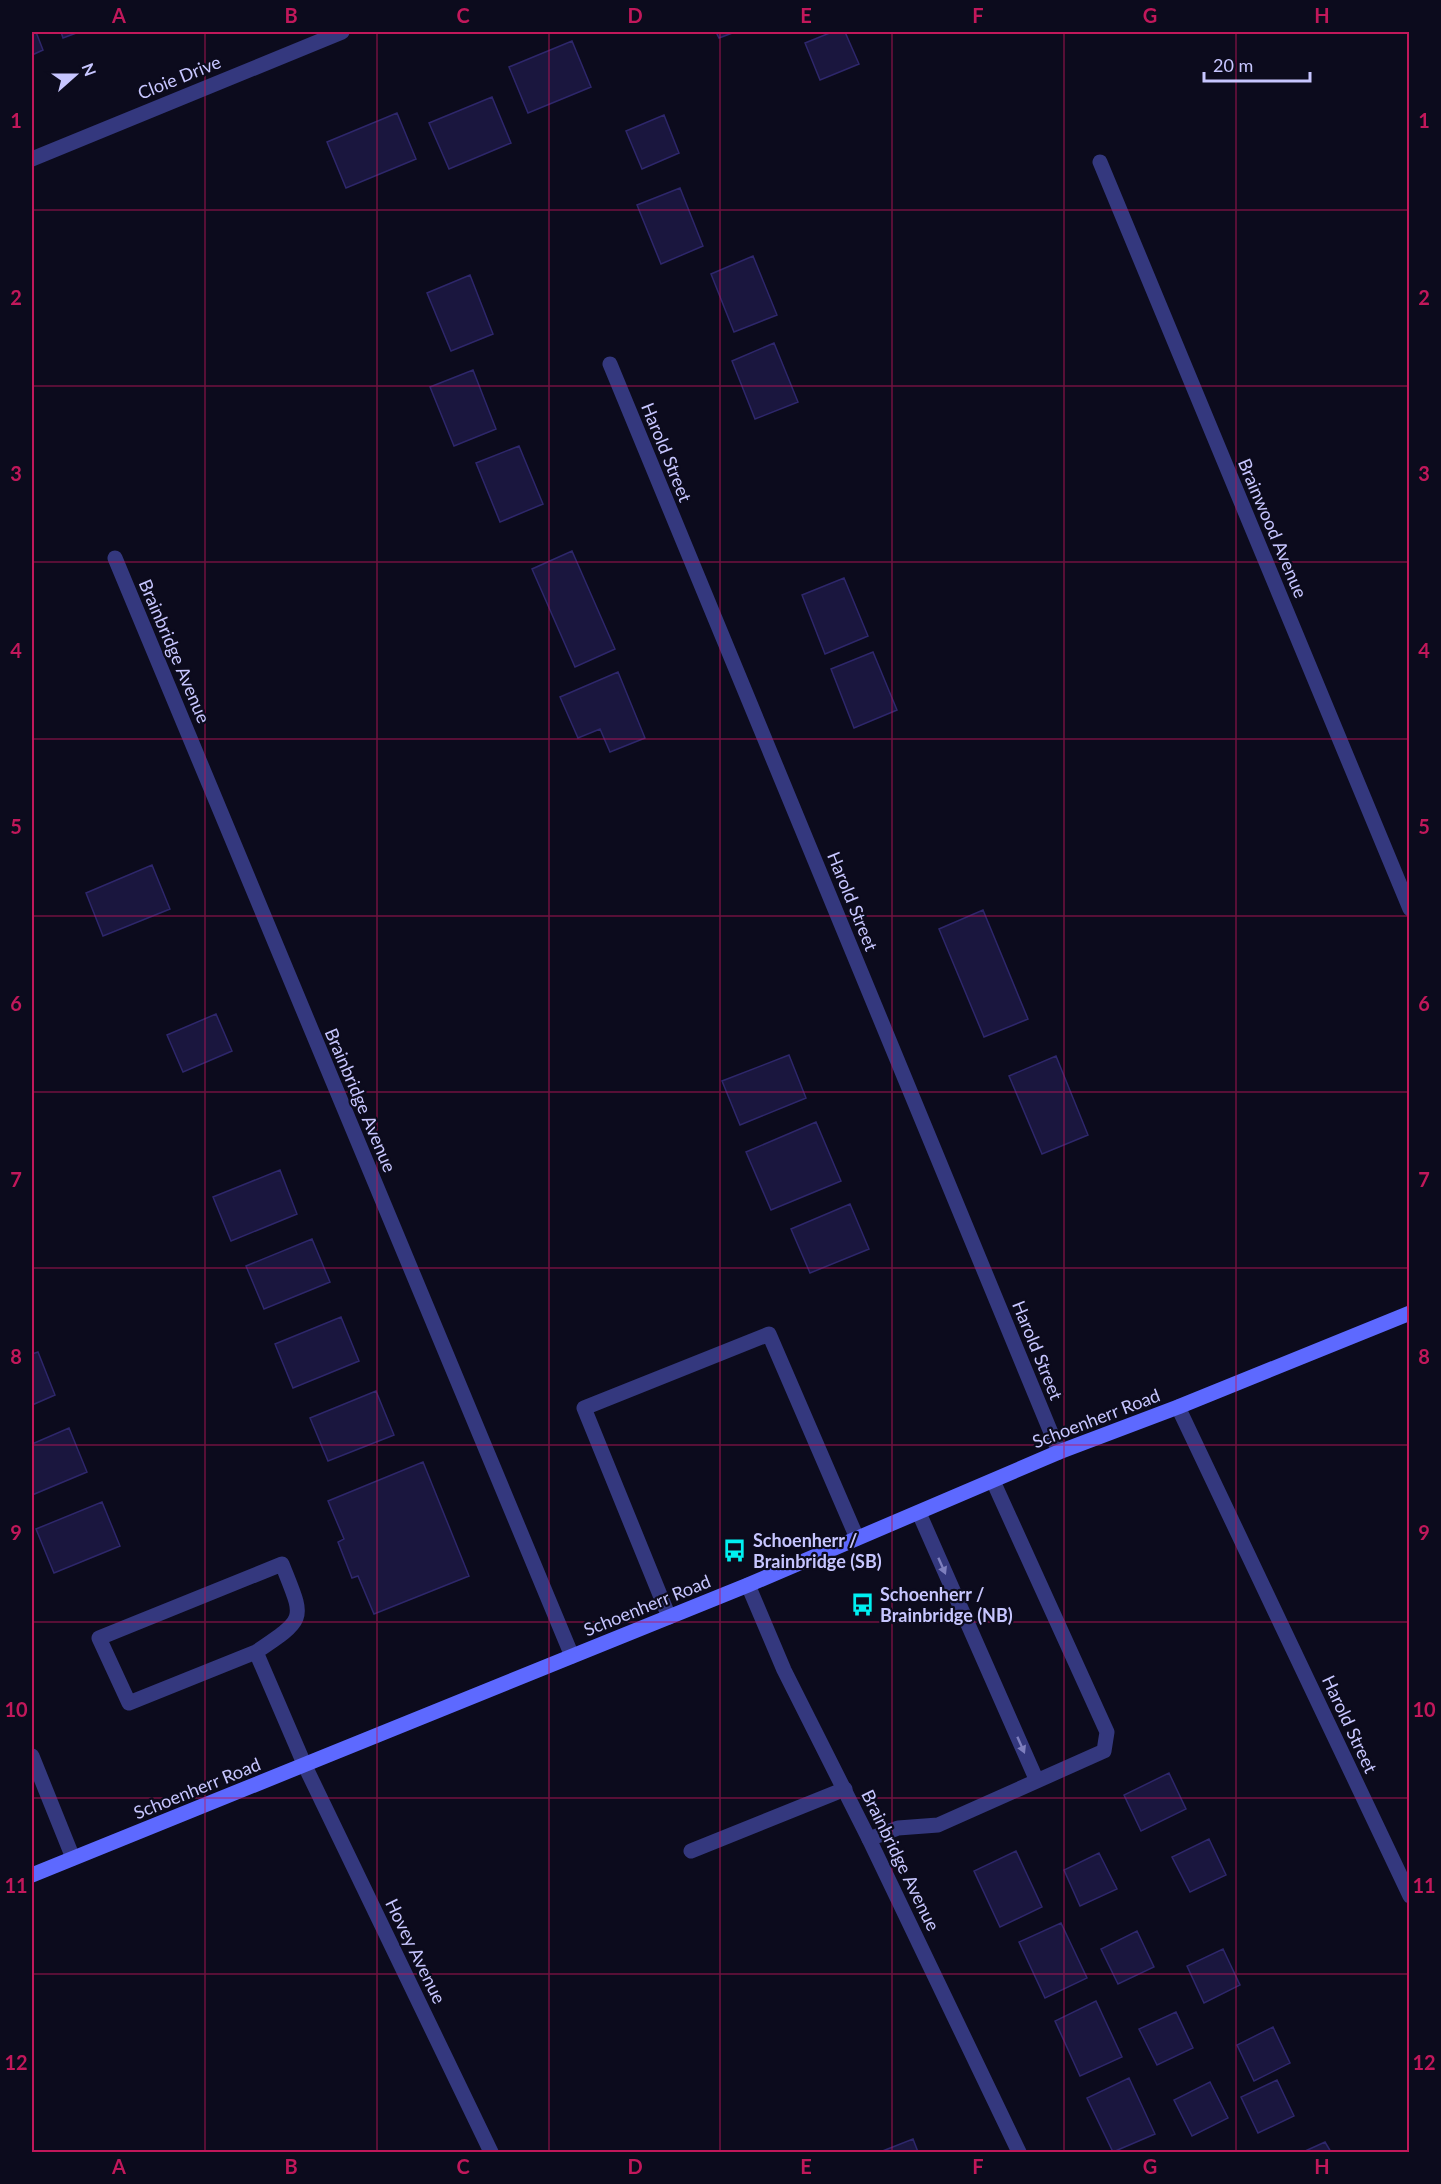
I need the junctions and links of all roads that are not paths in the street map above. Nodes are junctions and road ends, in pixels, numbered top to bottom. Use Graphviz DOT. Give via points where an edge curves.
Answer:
graph roads {
  1 [pos="342,32"];
  2 [pos="32,159"];
  3 [pos="1100,162"];
  4 [pos="610,364"];
  5 [pos="115,558"];
  6 [pos="1410,909"];
  7 [pos="1410,1313"];
  8 [pos="1178,1407"];
  9 [pos="1059,1452"];
  10 [pos="993,1480"];
  11 [pos="919,1512"];
  12 [pos="857,1538"];
  13 [pos="748,1585"];
  14 [pos="669,1617"];
  15 [pos="256,1652"];
  16 [pos="572,1656"];
  17 [pos="32,1756"];
  18 [pos="305,1766"];
  19 [pos="1037,1781"];
  20 [pos="845,1789"];
  21 [pos="869,1839"];
  22 [pos="691,1851"];
  23 [pos="74,1858"];
  24 [pos="32,1875"];
  25 [pos="1410,1896"];
  26 [pos="491,2152"];
  27 [pos="1018,2152"];
  1 -- 2 [label="street, Cloie Drive"];
  3 -- 6 [label="street, Brainwood Avenue"];
  4 -- 9 [label="street, Harold Street"];
  5 -- 16 [label="street, Brainbridge Avenue"];
  7 -- 8 [label="main road, Schoenherr Road"];
  8 -- 9 [label="main road, Schoenherr Road"];
  8 -- 25 [label="street, Harold Street"];
  9 -- 10 [label="main road, Schoenherr Road"];
  10 -- 11 [label="main road, Schoenherr Road"];
  10 -- 19 [label="street" via="1107,1732 1104,1751"];
  11 -- 12 [label="main road, Schoenherr Road"];
  11 -- 19 [label="street, one-way"];
  12 -- 13 [label="main road, Schoenherr Road"];
  12 -- 14 [label="street" via="769,1334 585,1408"];
  13 -- 14 [label="main road, Schoenherr Road"];
  13 -- 20 [label="street, Brainbridge Avenue" via="784,1670"];
  14 -- 16 [label="main road, Schoenherr Road"];
  15 -- 15 [label="street" via="129,1703 99,1638 282,1564 299,1607 298,1615 290,1630"];
  15 -- 18 [label="street, Hovey Avenue"];
  16 -- 18 [label="main road, Schoenherr Road"];
  17 -- 23 [label="street"];
  18 -- 23 [label="main road, Schoenherr Road"];
  18 -- 26 [label="street, Hovey Avenue"];
  19 -- 21 [label="street" via="938,1825 898,1828"];
  20 -- 21 [label="street, Brainbridge Avenue"];
  20 -- 22 [label="street"];
  21 -- 27 [label="street, Brainbridge Avenue"];
  23 -- 24 [label="main road, Schoenherr Road"];
}
